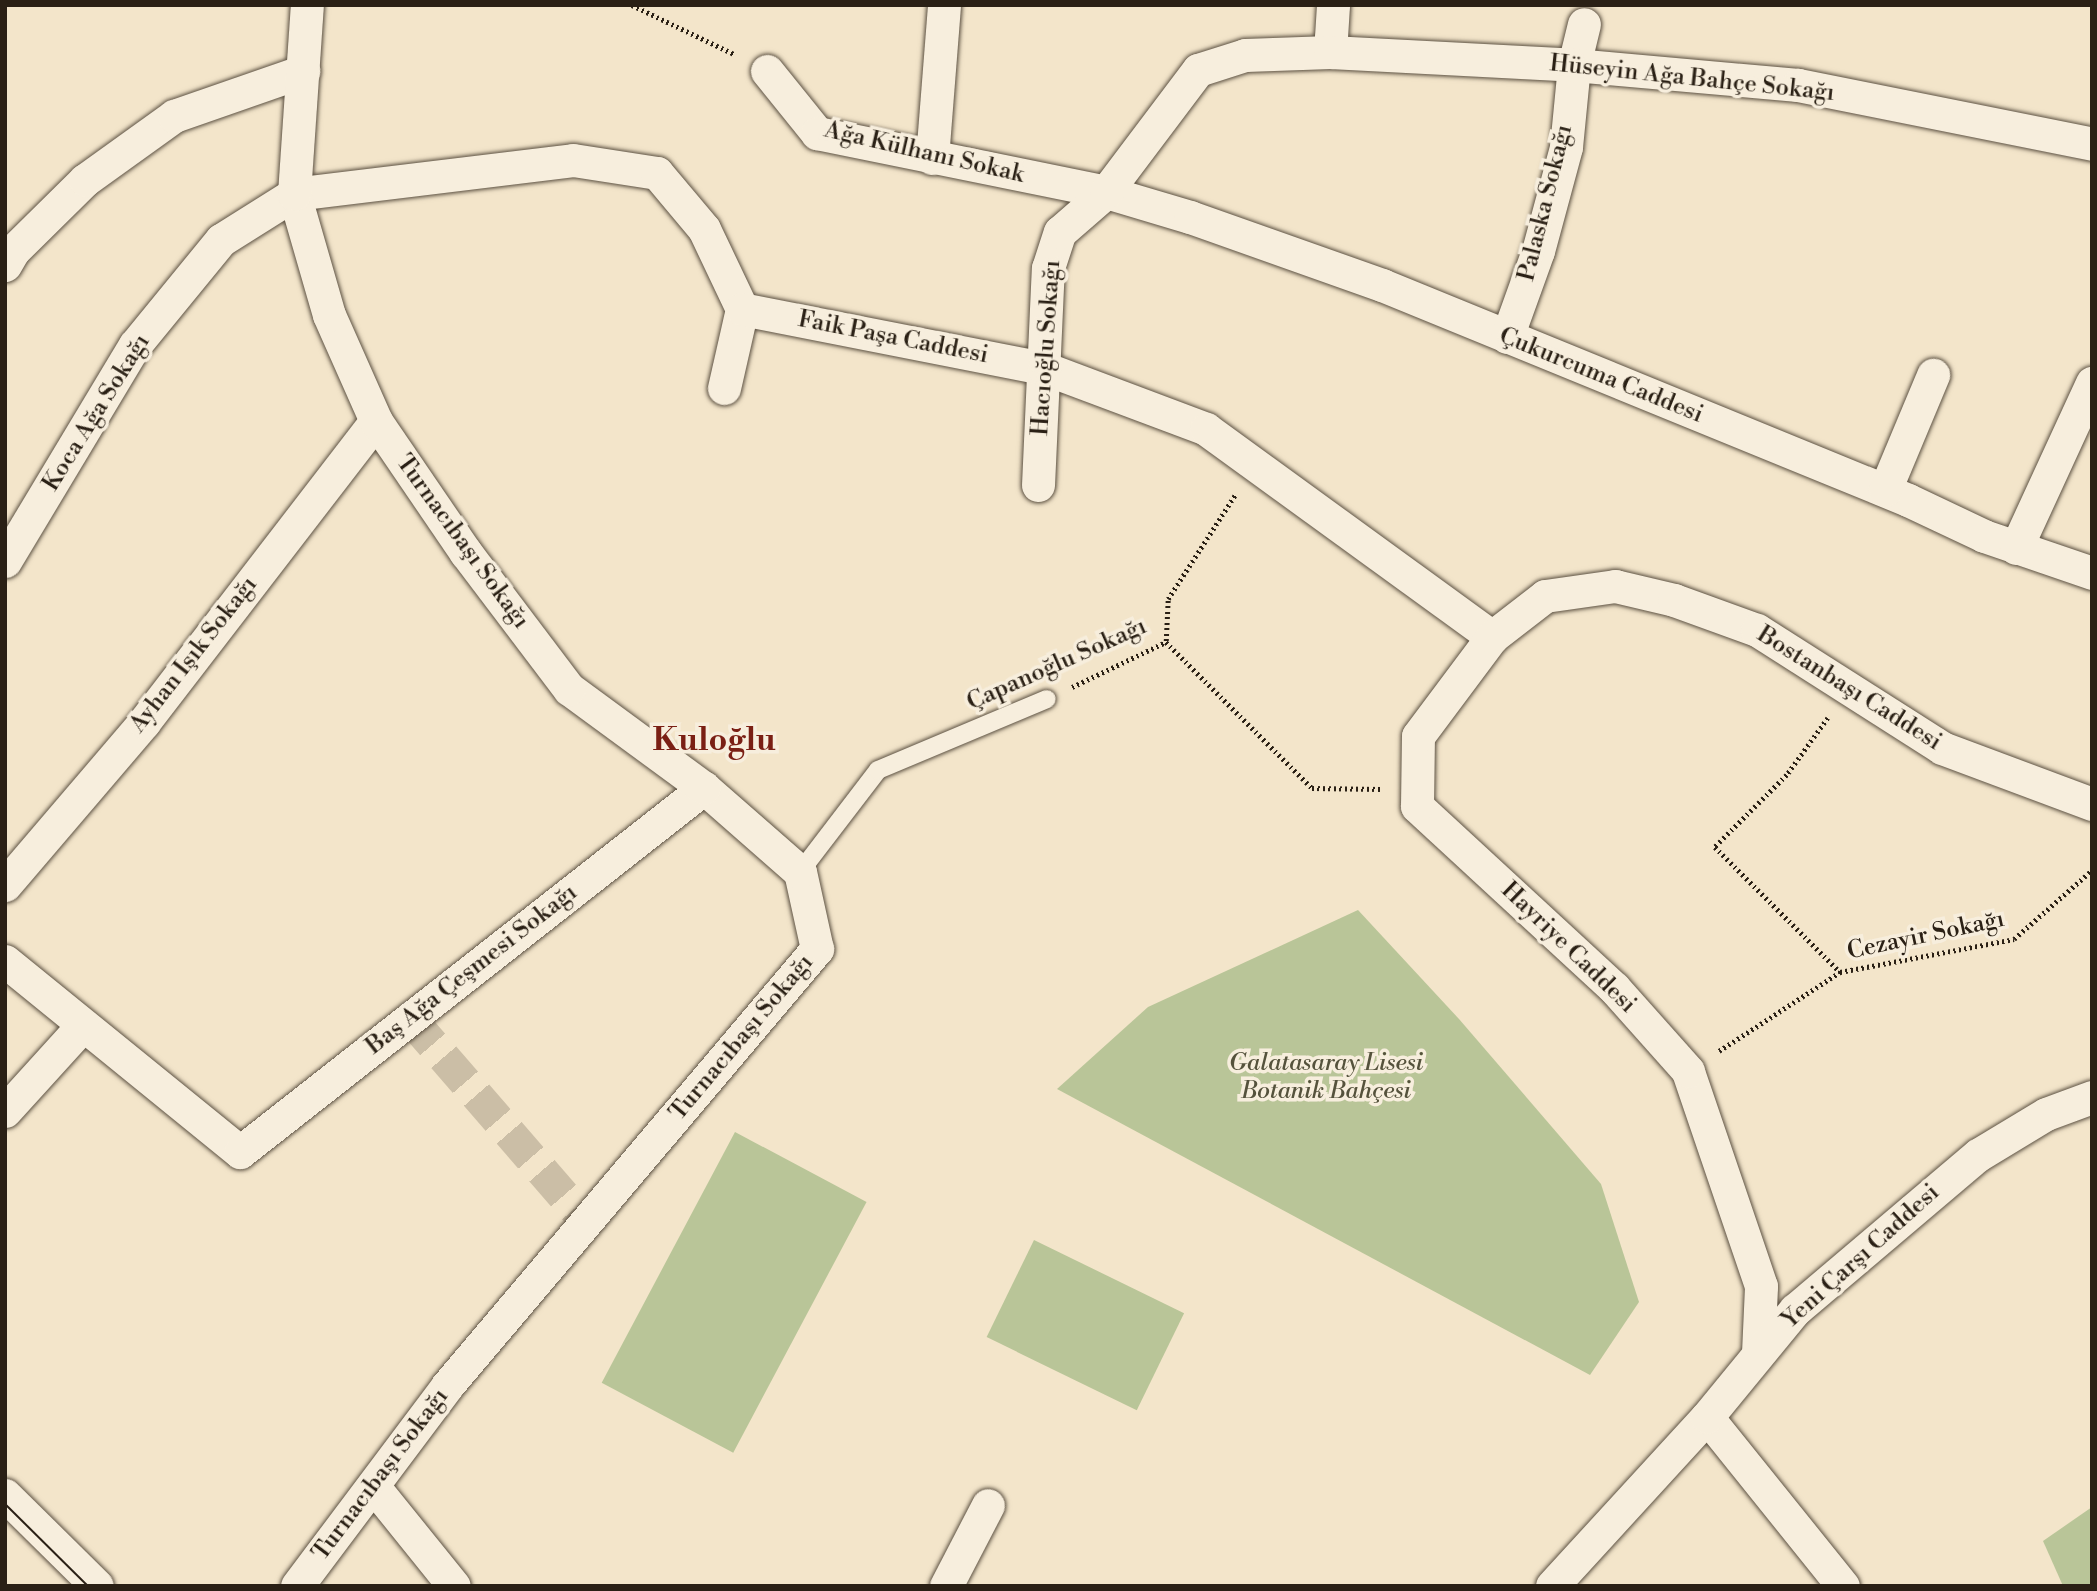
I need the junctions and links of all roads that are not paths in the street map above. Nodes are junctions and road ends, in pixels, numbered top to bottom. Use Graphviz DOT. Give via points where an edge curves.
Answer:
graph roads {
  1 [pos="307,5"];
  2 [pos="944,5"];
  3 [pos="1333,5"];
  4 [pos="1584,24"];
  5 [pos="1329,52"];
  6 [pos="1574,65"];
  7 [pos="303,71"];
  8 [pos="767,71"];
  9 [pos="2092,144"];
  10 [pos="932,159"];
  11 [pos="1106,192"];
  12 [pos="294,194"];
  13 [pos="5,265"];
  14 [pos="742,309"];
  15 [pos="1507,337"];
  16 [pos="1044,368"];
  17 [pos="1933,375"];
  18 [pos="2092,383"];
  19 [pos="724,388"];
  20 [pos="376,421"];
  21 [pos="1038,485"];
  22 [pos="1885,490"];
  23 [pos="2016,548"];
  24 [pos="5,561"];
  25 [pos="2090,568"];
  26 [pos="1492,637"];
  27 [pos="1047,699"];
  28 [pos="704,788"];
  29 [pos="2092,804"];
  30 [pos="800,872"];
  31 [pos="5,885"];
  32 [pos="5,961"];
  33 [pos="82,1026"];
  34 [pos="2092,1097"];
  35 [pos="5,1111"];
  36 [pos="1761,1286"];
  37 [pos="1795,1310"];
  38 [pos="1758,1353"];
  39 [pos="1707,1417"];
  40 [pos="374,1487"];
  41 [pos="5,1495"];
  42 [pos="988,1506"];
  43 [pos="1557,1584"];
  44 [pos="97,1586"];
  45 [pos="297,1586"];
  46 [pos="454,1586"];
  47 [pos="946,1586"];
  48 [pos="1843,1586"];
  1 -- 7 [label="street, Turnacıbaşı Sokağı"];
  2 -- 10 [label="street"];
  3 -- 5 [label="street"];
  4 -- 6 [label="street, Palaska Sokağı"];
  5 -- 6 [label="street, Hüseyin Ağa Bahçe Sokağı"];
  5 -- 11 [label="street, Hüseyin Ağa Bahçe Sokağı" via="1245,55 1198,69"];
  6 -- 9 [label="street, Hüseyin Ağa Bahçe Sokağı" via="1798,85"];
  6 -- 15 [label="street, Palaska Sokağı" via="1566,147 1538,251"];
  7 -- 12 [label="street, Turnacıbaşı Sokağı"];
  7 -- 13 [label="street" via="174,116 85,180 13,251"];
  8 -- 10 [label="street, Ağa Külhanı Sokak" via="817,133"];
  10 -- 11 [label="street, Ağa Külhanı Sokak"];
  11 -- 15 [label="street, Çukurcuma Caddesi" via="1382,285"];
  11 -- 16 [label="street, Hacıoğlu Sokağı" via="1060,232 1048,268"];
  12 -- 14 [label="street" via="573,160 657,173 704,229"];
  12 -- 20 [label="street, Turnacıbaşı Sokağı" via="329,315"];
  12 -- 24 [label="street, Koca Ağa Sokağı" via="221,240 135,345"];
  14 -- 16 [label="street, Faik Paşa Caddesi"];
  14 -- 19 [label="street"];
  15 -- 22 [label="street, Çukurcuma Caddesi"];
  16 -- 21 [label="street, Hacıoğlu Sokağı"];
  16 -- 26 [label="street, Faik Paşa Caddesi" via="1206,429"];
  17 -- 22 [label="street"];
  18 -- 23 [label="street"];
  20 -- 28 [label="street, Turnacıbaşı Sokağı" via="466,553 569,689"];
  20 -- 31 [label="street, Ayhan Işık Sokağı" via="144,722"];
  22 -- 23 [label="street, Çukurcuma Caddesi"];
  23 -- 25 [label="street, Çukurcuma Caddesi"];
  26 -- 29 [label="street, Bostanbaşı Caddesi" via="1545,596 1615,586 1674,600 1757,630 1942,748"];
  26 -- 36 [label="street, Hayriye Caddesi" via="1418,736 1417,806 1614,988 1688,1071"];
  27 -- 30 [label="lane, Çapanoğlu Sokağı" via="878,770"];
  28 -- 30 [label="street, Turnacıbaşı Sokağı"];
  28 -- 33 [label="street, Baş Ağa Çeşmesi Sokağı" via="240,1152"];
  30 -- 40 [label="street, Turnacıbaşı Sokağı" via="817,949 447,1386"];
  32 -- 33 [label="street"];
  33 -- 35 [label="street"];
  34 -- 37 [label="street, Yeni Çarşı Caddesi" via="2046,1114 1978,1155"];
  36 -- 37 [label="street"];
  36 -- 38 [label="street, Hayriye Caddesi"];
  37 -- 38 [label="street, Yeni Çarşı Caddesi"];
  38 -- 39 [label="street, Yeni Çarşı Caddesi"];
  39 -- 43 [label="street, Yeni Çarşı Caddesi"];
  39 -- 48 [label="street"];
  40 -- 45 [label="street, Turnacıbaşı Sokağı"];
  40 -- 46 [label="street"];
  41 -- 44 [label="street"];
  42 -- 47 [label="street"];
}
